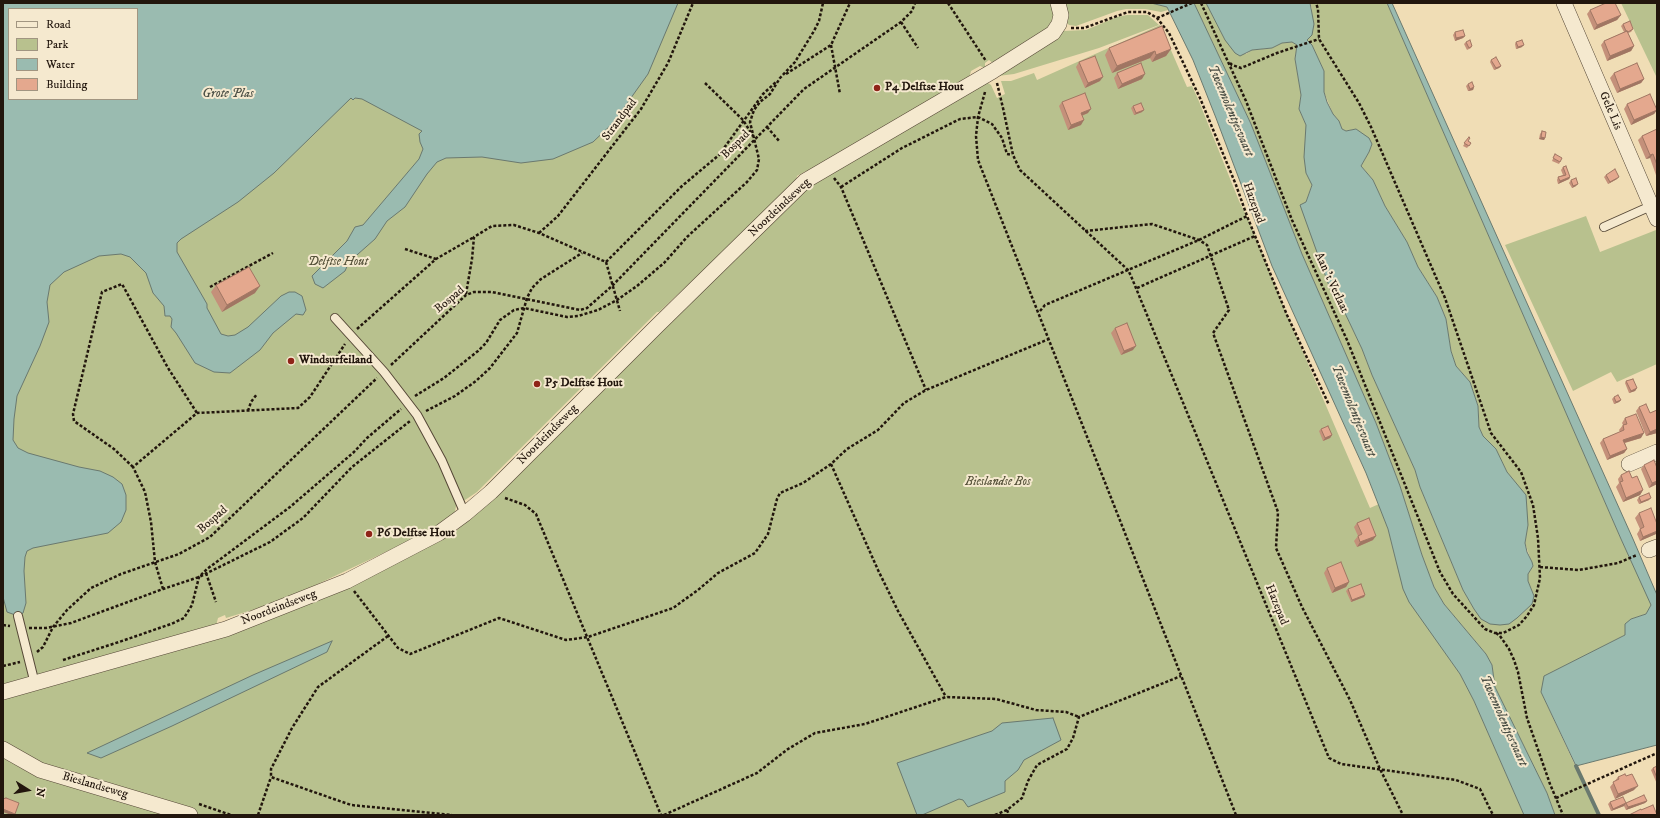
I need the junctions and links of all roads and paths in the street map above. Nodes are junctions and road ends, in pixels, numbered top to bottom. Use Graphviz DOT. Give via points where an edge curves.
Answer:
graph roads {
  1 [pos="693,3"];
  2 [pos="823,3"];
  3 [pos="850,3"];
  4 [pos="915,3"];
  5 [pos="948,3"];
  6 [pos="1058,3"];
  7 [pos="1192,3"];
  8 [pos="1201,3"];
  9 [pos="1316,3"];
  10 [pos="1564,3"];
  11 [pos="1157,18"];
  12 [pos="901,22"];
  13 [pos="1060,24"];
  14 [pos="1319,39"];
  15 [pos="831,45"];
  16 [pos="918,48"];
  17 [pos="1229,62"];
  18 [pos="835,66"];
  19 [pos="993,71"];
  20 [pos="780,78"];
  21 [pos="705,83"];
  22 [pos="840,94"];
  23 [pos="978,117"];
  24 [pos="743,120"];
  25 [pos="767,127"];
  26 [pos="754,139"];
  27 [pos="780,142"];
  28 [pos="1013,155"];
  29 [pos="827,168"];
  30 [pos="841,188"];
  31 [pos="1655,210"];
  32 [pos="1247,216"];
  33 [pos="1604,227"];
  34 [pos="1085,231"];
  35 [pos="539,233"];
  36 [pos="1256,236"];
  37 [pos="474,237"];
  38 [pos="1198,240"];
  39 [pos="405,249"];
  40 [pos="273,253"];
  41 [pos="582,253"];
  42 [pos="1211,256"];
  43 [pos="436,260"];
  44 [pos="606,262"];
  45 [pos="1128,270"];
  46 [pos="612,286"];
  47 [pos="210,287"];
  48 [pos="1137,288"];
  49 [pos="466,295"];
  50 [pos="527,298"];
  51 [pos="617,300"];
  52 [pos="524,308"];
  53 [pos="620,311"];
  54 [pos="1040,312"];
  55 [pos="335,318"];
  56 [pos="351,335"];
  57 [pos="1049,339"];
  58 [pos="384,372"];
  59 [pos="926,390"];
  60 [pos="257,394"];
  61 [pos="408,403"];
  62 [pos="1329,405"];
  63 [pos="248,411"];
  64 [pos="196,413"];
  65 [pos="417,415"];
  66 [pos="1657,452"];
  67 [pos="831,464"];
  68 [pos="1629,464"];
  69 [pos="133,466"];
  70 [pos="491,492"];
  71 [pos="465,514"];
  72 [pos="1653,548"];
  73 [pos="155,562"];
  74 [pos="1540,567"];
  75 [pos="206,573"];
  76 [pos="199,577"];
  77 [pos="347,581"];
  78 [pos="163,589"];
  79 [pos="216,602"];
  80 [pos="18,616"];
  81 [pos="3,625"];
  82 [pos="21,627"];
  83 [pos="53,627"];
  84 [pos="1495,633"];
  85 [pos="388,636"];
  86 [pos="588,637"];
  87 [pos="60,660"];
  88 [pos="29,661"];
  89 [pos="3,666"];
  90 [pos="1181,676"];
  91 [pos="34,684"];
  92 [pos="3,692"];
  93 [pos="946,697"];
  94 [pos="1079,717"];
  95 [pos="3,749"];
  96 [pos="1657,753"];
  97 [pos="1380,769"];
  98 [pos="271,777"];
  99 [pos="1556,798"];
  100 [pos="1007,810"];
  101 [pos="190,815"];
  102 [pos="258,815"];
  103 [pos="452,815"];
  104 [pos="663,815"];
  105 [pos="996,815"];
  106 [pos="1009,815"];
  107 [pos="1236,815"];
  108 [pos="1403,815"];
  109 [pos="1493,815"];
  110 [pos="1563,815"];
  1 -- 35 [label="path, Strandpad" via="668,63 641,110 558,216"];
  2 -- 20 [label="path" via="814,31 795,62"];
  3 -- 15 [label="path"];
  4 -- 12 [label="path, Bospad" via="912,11"];
  5 -- 19 [label="path, Hazepad"];
  6 -- 13 [label="street" via="1062,15"];
  7 -- 11 [label="path"];
  8 -- 17 [label="path, Aan 't Verlaat"];
  9 -- 14 [label="path"];
  10 -- 31 [label="street, Gele Lis"];
  11 -- 13 [label="path" via="1147,12 1128,12 1084,28 1074,29"];
  11 -- 32 [label="path, Hazepad" via="1169,33 1200,98"];
  12 -- 16 [label="path"];
  12 -- 18 [label="path, Bospad"];
  13 -- 19 [label="street, Noordeindseweg" via="1053,33"];
  14 -- 17 [label="path" via="1241,68"];
  14 -- 74 [label="path" via="1359,102 1371,127 1445,298 1491,433 1521,472 1533,505"];
  15 -- 18 [label="path"];
  15 -- 20 [label="path"];
  17 -- 84 [label="path, Aan 't Verlaat" via="1292,220 1347,340 1440,572 1453,594 1485,629"];
  18 -- 22 [label="path"];
  18 -- 25 [label="path, Bospad" via="804,89"];
  19 -- 23 [label="path"];
  19 -- 28 [label="path, Hazepad"];
  19 -- 29 [label="street, Noordeindseweg"];
  20 -- 24 [label="path" via="763,94"];
  20 -- 26 [label="path" via="770,94 754,110 750,122"];
  21 -- 24 [label="path"];
  23 -- 28 [label="path" via="992,124 1002,138 1007,154"];
  23 -- 30 [label="path" via="953,121 902,148"];
  23 -- 54 [label="path" via="978,160"];
  24 -- 26 [label="path"];
  24 -- 44 [label="path" via="719,155 682,186"];
  25 -- 26 [label="path, Bospad"];
  25 -- 27 [label="path"];
  26 -- 46 [label="path, Bospad"];
  26 -- 51 [label="path" via="759,159 757,170 747,182 687,237 664,262"];
  28 -- 34 [label="path, Hazepad" via="1020,170"];
  29 -- 30 [label="path"];
  29 -- 70 [label="street, Noordeindseweg" via="805,182"];
  30 -- 59 [label="path"];
  31 -- 33 [label="lane"];
  32 -- 36 [label="path, Hazepad"];
  32 -- 38 [label="path"];
  34 -- 38 [label="path" via="1152,224"];
  34 -- 45 [label="path, Hazepad"];
  35 -- 37 [label="path" via="514,225 492,226"];
  35 -- 41 [label="path"];
  36 -- 42 [label="path, Hazepad"];
  36 -- 62 [label="path" via="1287,315"];
  37 -- 43 [label="path"];
  37 -- 49 [label="path"];
  38 -- 42 [label="path" via="1207,245"];
  38 -- 45 [label="path"];
  39 -- 43 [label="path"];
  40 -- 47 [label="path"];
  41 -- 44 [label="path"];
  41 -- 50 [label="path" via="541,279"];
  42 -- 48 [label="path, Hazepad"];
  42 -- 97 [label="path" via="1229,310 1213,333 1278,512 1276,548 1302,607 1350,700"];
  43 -- 56 [label="path"];
  44 -- 46 [label="path"];
  45 -- 48 [label="path, Hazepad"];
  45 -- 54 [label="path" via="1046,305"];
  46 -- 50 [label="path, Bospad" via="587,308 580,310"];
  46 -- 51 [label="path"];
  48 -- 97 [label="path, Hazepad" via="1329,758 1341,764"];
  49 -- 50 [label="path, Bospad" via="483,291"];
  49 -- 58 [label="path, Bospad"];
  50 -- 52 [label="path"];
  51 -- 52 [label="path" via="598,310 567,317"];
  51 -- 53 [label="path"];
  52 -- 61 [label="path" via="514,310 500,320 478,351"];
  52 -- 65 [label="path" via="517,333 490,368 455,396"];
  54 -- 57 [label="path"];
  55 -- 56 [label="lane"];
  56 -- 58 [label="lane"];
  56 -- 63 [label="path" via="310,397 298,408"];
  57 -- 59 [label="path"];
  57 -- 90 [label="path"];
  58 -- 61 [label="lane"];
  58 -- 73 [label="path, Bospad" via="210,537 179,554"];
  59 -- 67 [label="path" via="904,403 878,430 847,449"];
  60 -- 63 [label="path"];
  61 -- 65 [label="lane"];
  61 -- 76 [label="path" via="290,508"];
  63 -- 64 [label="path"];
  64 -- 69 [label="path"];
  64 -- 69 [label="path" via="122,284 102,292 73,414 74,421"];
  65 -- 71 [label="lane" via="442,461"];
  65 -- 75 [label="path" via="352,467 303,518 270,542"];
  66 -- 68 [label="street"];
  67 -- 86 [label="path" via="803,483 780,493 768,534 755,553 718,573 673,608"];
  67 -- 93 [label="path" via="891,597"];
  69 -- 73 [label="path" via="145,492 152,522"];
  70 -- 71 [label="street, Noordeindseweg"];
  70 -- 86 [label="path" via="525,506 536,514"];
  71 -- 77 [label="street, Noordeindseweg" via="439,533"];
  72 -- 74 [label="path" via="1618,562 1579,570"];
  73 -- 78 [label="path"];
  73 -- 83 [label="path, Bospad" via="120,574 91,588"];
  74 -- 84 [label="path" via="1534,605 1527,616 1511,630"];
  75 -- 76 [label="path"];
  75 -- 79 [label="path"];
  76 -- 78 [label="path"];
  76 -- 87 [label="path" via="192,605 184,618"];
  77 -- 85 [label="path"];
  77 -- 91 [label="street, Noordeindseweg" via="226,629"];
  78 -- 83 [label="path" via="71,623"];
  80 -- 82 [label="lane"];
  81 -- 82 [label="path"];
  82 -- 83 [label="path"];
  82 -- 88 [label="lane"];
  83 -- 88 [label="path, Bospad" via="43,647"];
  84 -- 99 [label="path, Aan 't Verlaat" via="1500,636 1514,660 1527,718"];
  85 -- 86 [label="path" via="398,648 410,654 499,618 566,640"];
  85 -- 98 [label="path" via="318,686 292,728 271,769"];
  86 -- 104 [label="path"];
  88 -- 89 [label="path"];
  88 -- 91 [label="lane"];
  90 -- 94 [label="path"];
  90 -- 107 [label="path"];
  91 -- 92 [label="street, Noordeindseweg"];
  93 -- 94 [label="path" via="996,699 1036,710 1066,712"];
  93 -- 104 [label="path" via="865,724 815,732 757,773"];
  94 -- 100 [label="path" via="1067,749 1038,765 1028,781 1022,798"];
  95 -- 101 [label="street, Bieslandseweg" via="40,770"];
  96 -- 99 [label="path"];
  97 -- 108 [label="path"];
  97 -- 109 [label="path, Hazepad" via="1456,780 1480,789"];
  98 -- 102 [label="path"];
  98 -- 103 [label="path" via="351,805"];
  99 -- 110 [label="path, Aan 't Verlaat"];
  100 -- 105 [label="path"];
  100 -- 106 [label="path"];
}
